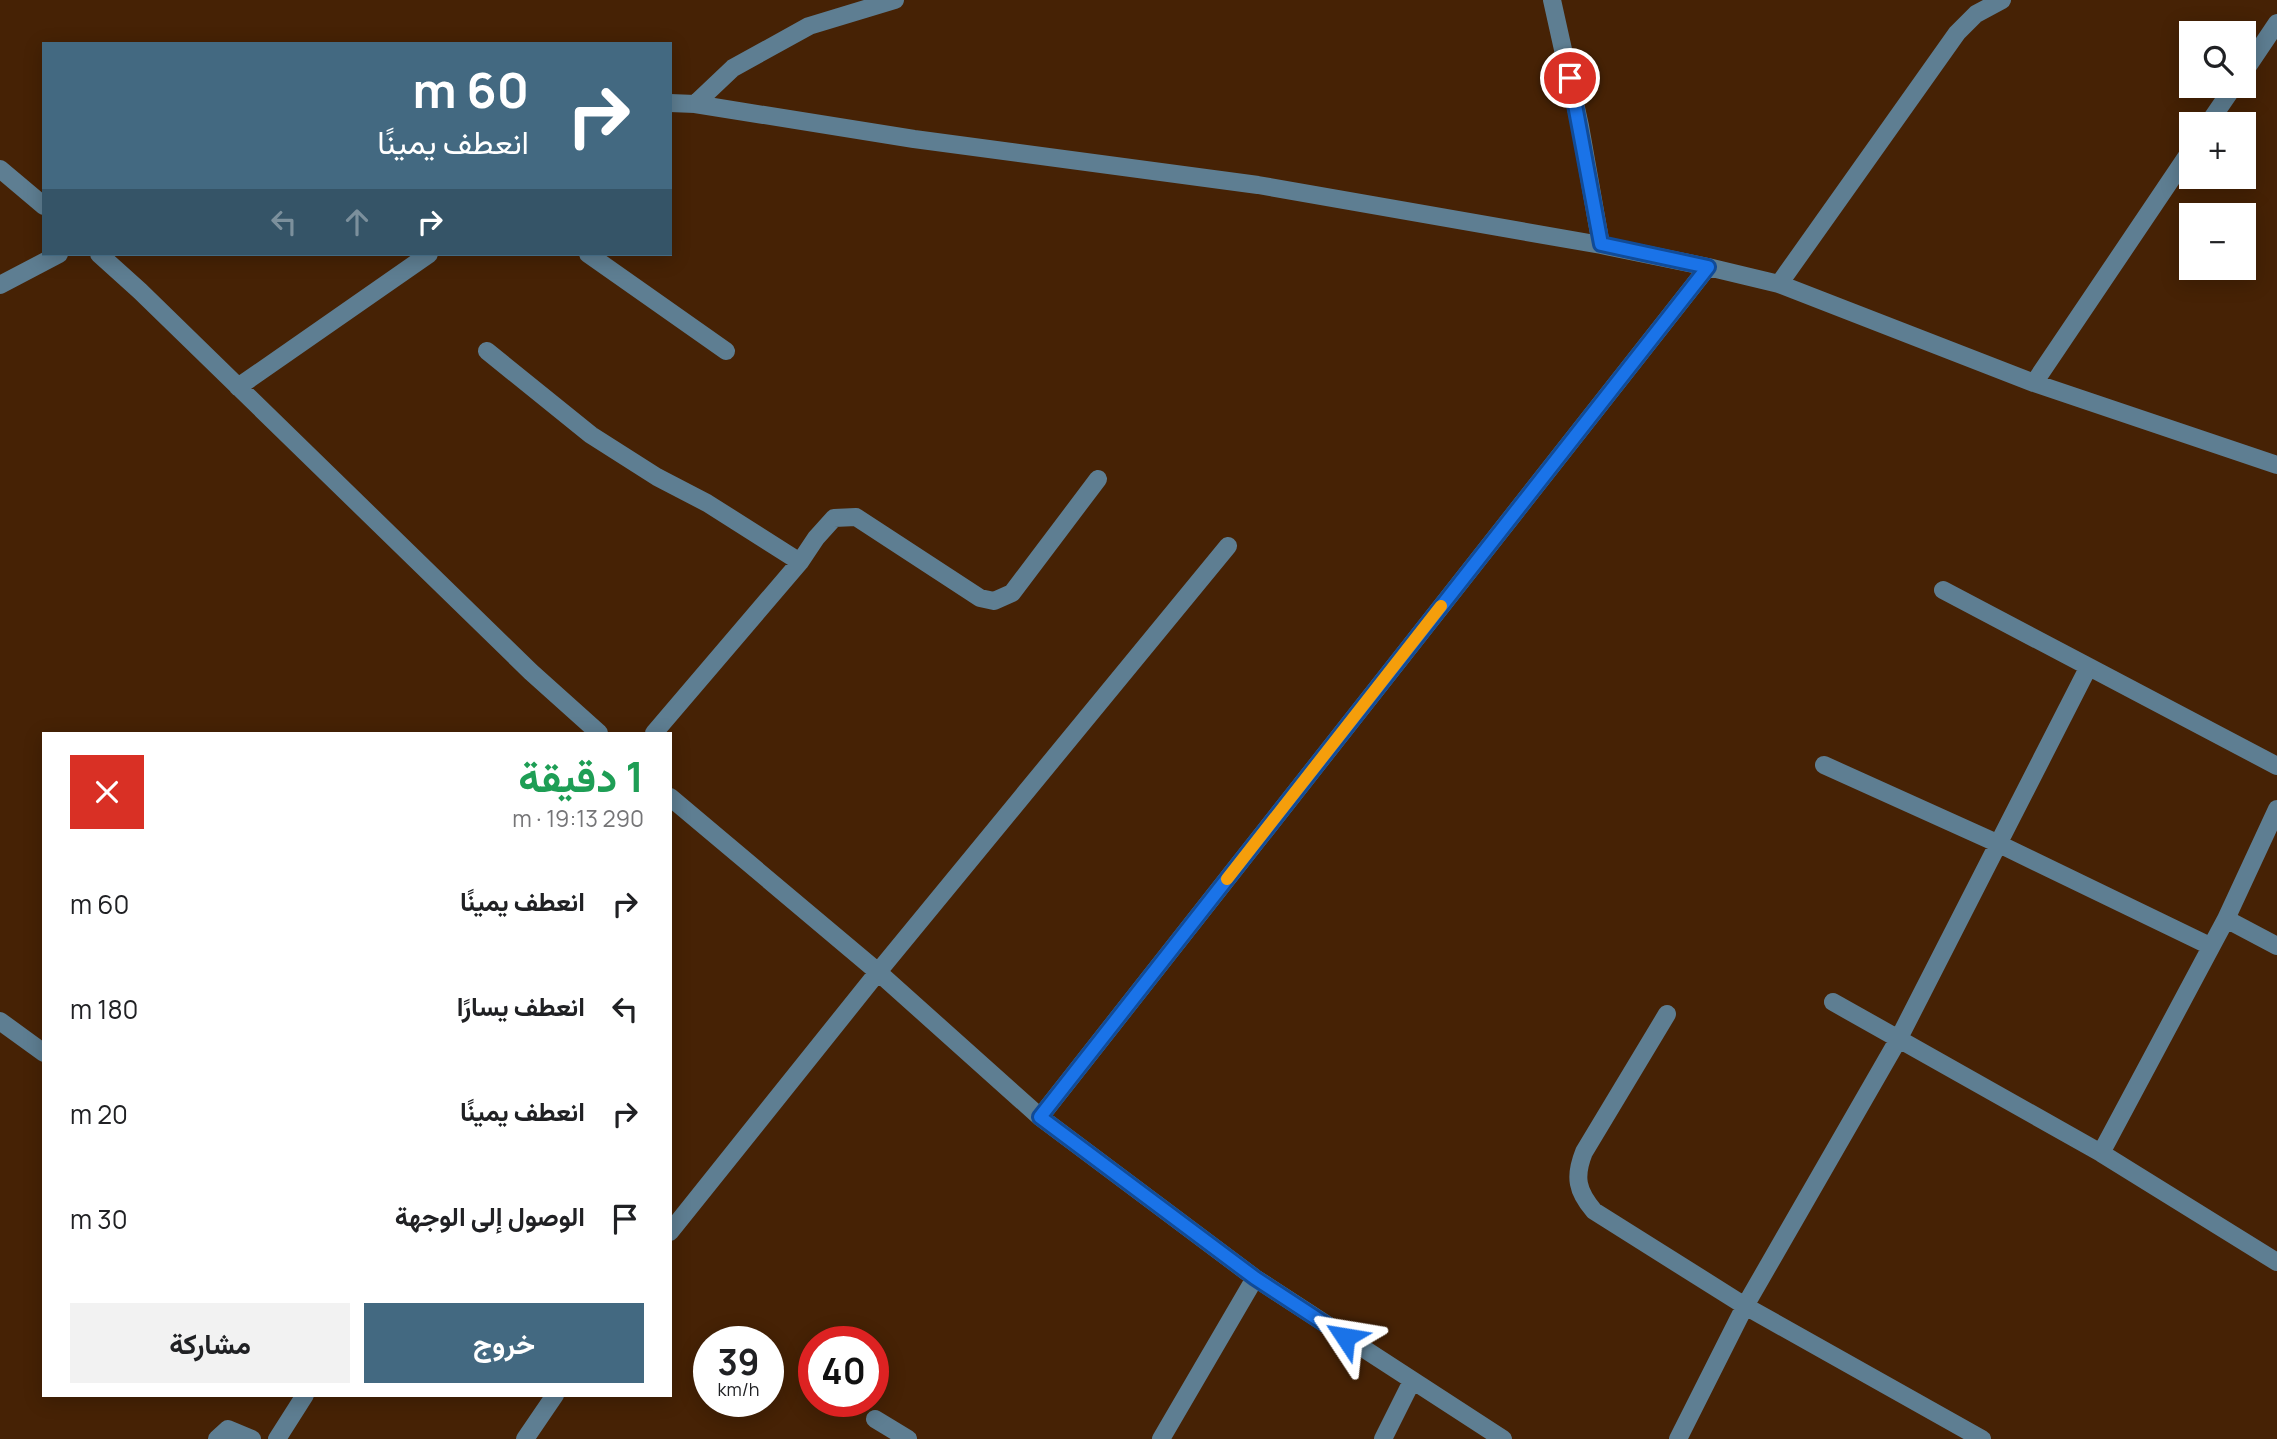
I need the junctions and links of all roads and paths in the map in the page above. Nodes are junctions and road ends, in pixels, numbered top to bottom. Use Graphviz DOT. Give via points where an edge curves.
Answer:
graph roads {
  1 [pos="895,0"];
  2 [pos="1552,0"];
  3 [pos="2002,0"];
  4 [pos="2277,23"];
  5 [pos="2256,54"];
  6 [pos="672,103"];
  7 [pos="695,104"];
  8 [pos="2179,168"];
  9 [pos="0,169"];
  10 [pos="42,204"];
  11 [pos="1601,244"];
  12 [pos="55,256"];
  13 [pos="101,256"];
  14 [pos="426,256"];
  15 [pos="591,256"];
  16 [pos="1708,267"];
  17 [pos="1779,284"];
  18 [pos="0,285"];
  19 [pos="486,351"];
  20 [pos="726,351"];
  21 [pos="2034,383"];
  22 [pos="239,387"];
  23 [pos="2277,465"];
  24 [pos="1098,479"];
  25 [pos="1228,545"];
  26 [pos="800,562"];
  27 [pos="1944,590"];
  28 [pos="2088,668"];
  29 [pos="598,732"];
  30 [pos="655,732"];
  31 [pos="1824,765"];
  32 [pos="2277,766"];
  33 [pos="672,798"];
  34 [pos="2277,809"];
  35 [pos="1999,844"];
  36 [pos="2226,919"];
  37 [pos="2210,946"];
  38 [pos="2277,946"];
  39 [pos="878,972"];
  40 [pos="1833,1002"];
  41 [pos="1667,1014"];
  42 [pos="0,1021"];
  43 [pos="1898,1040"];
  44 [pos="42,1052"];
  45 [pos="1040,1117"];
  46 [pos="2101,1153"];
  47 [pos="672,1230"];
  48 [pos="2277,1262"];
  49 [pos="1255,1278"];
  50 [pos="1745,1306"];
  51 [pos="1412,1381"];
  52 [pos="304,1397"];
  53 [pos="554,1397"];
  54 [pos="875,1419"];
  55 [pos="217,1439"];
  56 [pos="252,1439"];
  57 [pos="277,1439"];
  58 [pos="525,1439"];
  59 [pos="908,1439"];
  60 [pos="1161,1439"];
  61 [pos="1383,1439"];
  62 [pos="1503,1439"];
  63 [pos="1678,1439"];
  64 [pos="1982,1439"];
  1 -- 7 [label="street" via="809,26 733,68"];
  2 -- 11 [label="street"];
  3 -- 17 [label="street" via="1976,14 1957,33"];
  4 -- 5 [label="street"];
  6 -- 7 [label="street"];
  7 -- 11 [label="street" via="1258,186"];
  8 -- 21 [label="street"];
  9 -- 10 [label="street"];
  11 -- 16 [label="street"];
  12 -- 18 [label="street"];
  13 -- 22 [label="street"];
  14 -- 22 [label="street"];
  15 -- 20 [label="street"];
  16 -- 17 [label="street"];
  16 -- 45 [label="street"];
  17 -- 21 [label="street"];
  19 -- 26 [label="street" via="591,435"];
  21 -- 23 [label="street"];
  22 -- 29 [label="street"];
  24 -- 26 [label="street" via="1012,593 994,601 980,598 856,517 834,517"];
  25 -- 39 [label="street"];
  26 -- 30 [label="street"];
  27 -- 28 [label="street"];
  28 -- 32 [label="street"];
  28 -- 35 [label="street"];
  31 -- 35 [label="street"];
  33 -- 39 [label="street"];
  34 -- 36 [label="street"];
  35 -- 37 [label="street"];
  35 -- 43 [label="street"];
  36 -- 37 [label="street"];
  36 -- 38 [label="street"];
  37 -- 46 [label="street"];
  39 -- 45 [label="street"];
  39 -- 47 [label="street"];
  40 -- 43 [label="street"];
  41 -- 50 [label="street" via="1584,1152 1577,1179 1583,1198 1594,1211"];
  42 -- 44 [label="street"];
  43 -- 46 [label="street"];
  43 -- 50 [label="street"];
  45 -- 49 [label="street"];
  46 -- 48 [label="street"];
  49 -- 51 [label="street"];
  49 -- 60 [label="street"];
  50 -- 63 [label="street"];
  50 -- 64 [label="street"];
  51 -- 61 [label="street"];
  51 -- 62 [label="street"];
  52 -- 57 [label="street"];
  53 -- 58 [label="street"];
  54 -- 59 [label="street"];
  55 -- 56 [label="street" via="228,1429"];
}
